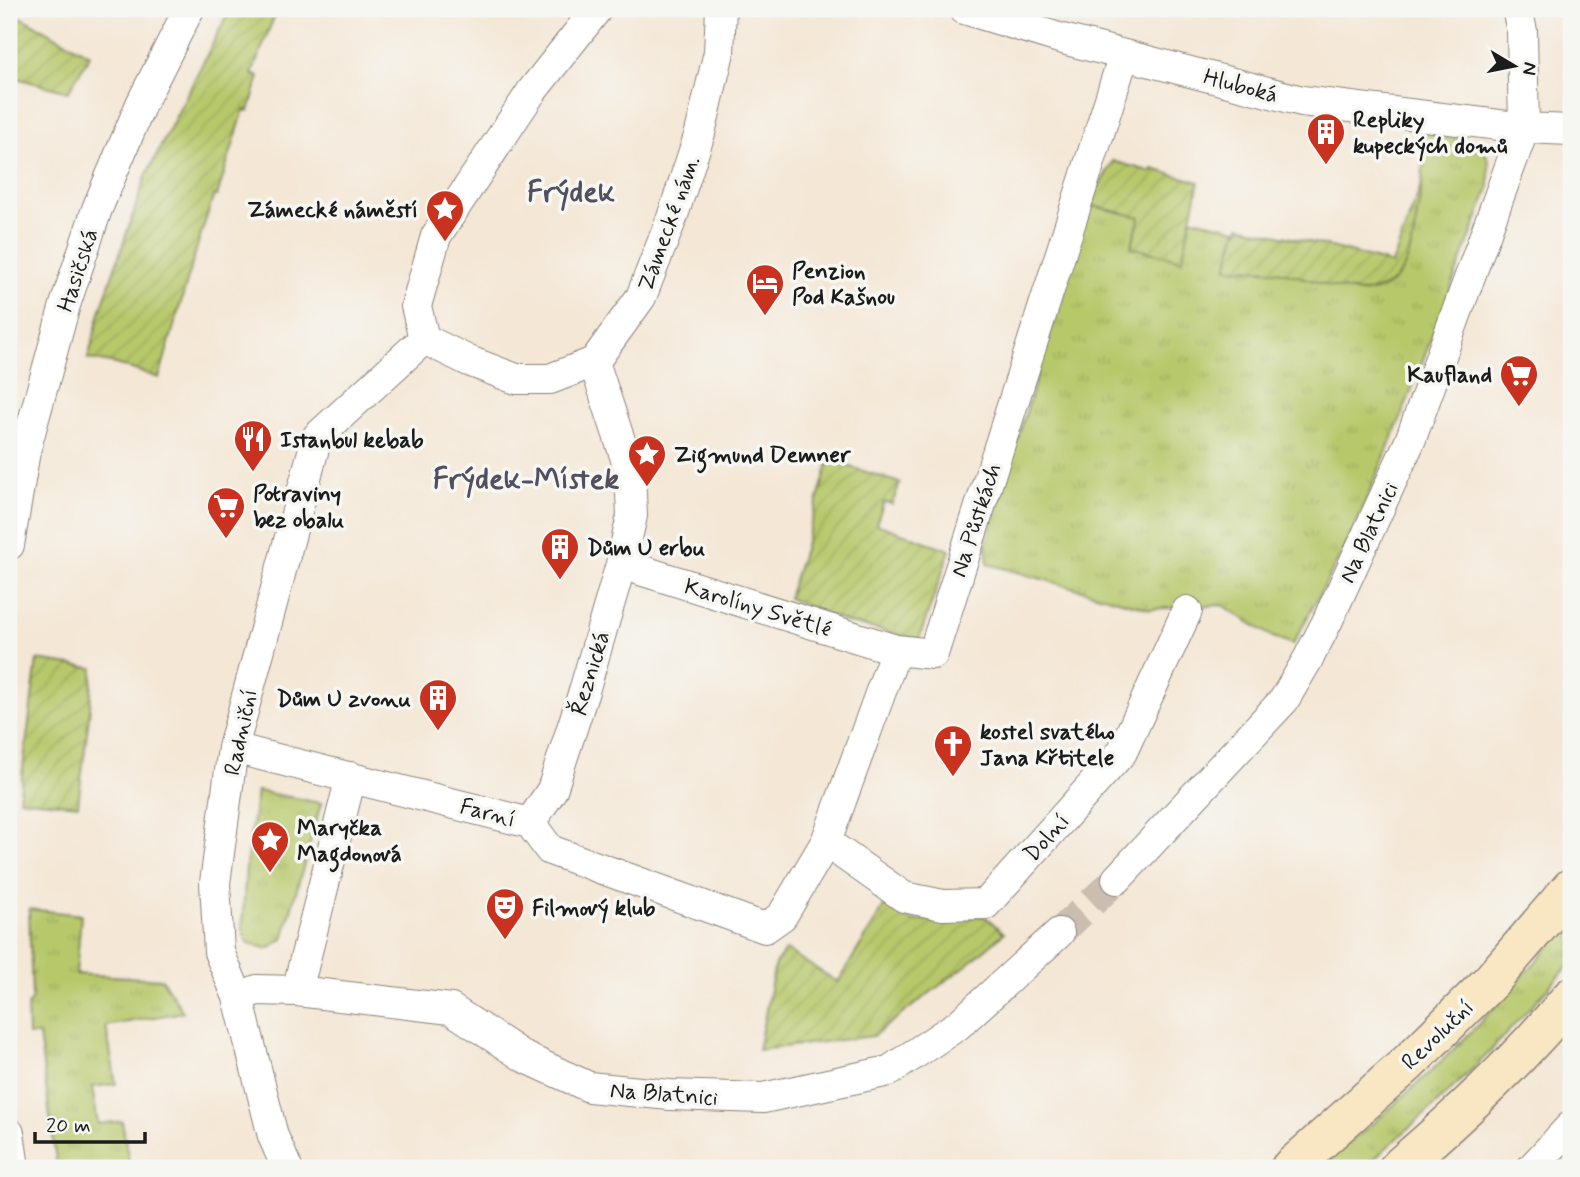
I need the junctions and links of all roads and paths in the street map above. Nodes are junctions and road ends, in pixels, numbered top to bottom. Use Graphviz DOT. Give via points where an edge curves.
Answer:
graph roads {
  1 [pos="189,9"];
  2 [pos="597,9"];
  3 [pos="721,9"];
  4 [pos="964,9"];
  5 [pos="1517,9"];
  6 [pos="1124,55"];
  7 [pos="1524,128"];
  8 [pos="1571,130"];
  9 [pos="424,339"];
  10 [pos="594,362"];
  11 [pos="9,545"];
  12 [pos="621,564"];
  13 [pos="1187,611"];
  14 [pos="896,650"];
  15 [pos="233,748"];
  16 [pos="351,777"];
  17 [pos="530,823"];
  18 [pos="826,842"];
  19 [pos="1117,879"];
  20 [pos="1571,888"];
  21 [pos="1059,933"];
  22 [pos="297,991"];
  23 [pos="238,997"];
  24 [pos="1571,997"];
  25 [pos="1571,1126"];
  26 [pos="9,1133"];
  27 [pos="14,1168"];
  28 [pos="287,1168"];
  29 [pos="1290,1168"];
  30 [pos="1398,1168"];
  31 [pos="1532,1168"];
  1 -- 11 [label="street, Hasičská" via="97,209 25,451"];
  2 -- 9 [label="street" via="532,91 436,236 416,306"];
  3 -- 10 [label="street, Zámecké nám." via="719,52 701,133 672,218 641,297"];
  4 -- 6 [label="street, Hluboká"];
  5 -- 7 [label="street" via="1522,31"];
  6 -- 7 [label="street, Hluboká" via="1301,101"];
  6 -- 14 [label="street, Na Půstkách" via="933,654"];
  7 -- 8 [label="street, Hluboká"];
  7 -- 19 [label="street, Na Blatnici" via="1410,441 1308,659 1284,700"];
  9 -- 10 [label="street" via="516,379 550,379"];
  9 -- 15 [label="street, Radniční" via="317,437"];
  10 -- 12 [label="street, Řeznická" via="630,471 632,516"];
  12 -- 14 [label="street, Karolíny Světlé"];
  12 -- 17 [label="street, Řeznická" via="552,790"];
  13 -- 18 [label="street, Dolní" via="1122,752 986,904 943,905 904,897"];
  14 -- 18 [label="street"];
  15 -- 16 [label="street, Farní"];
  15 -- 23 [label="street, Radniční" via="215,883 219,952"];
  16 -- 17 [label="street, Farní"];
  16 -- 22 [label="street"];
  17 -- 18 [label="street, Farní" via="550,850 765,928 782,916"];
  20 -- 29 [label="main road, Revoluční" via="1491,981 1408,1063"];
  21 -- 22 [label="street, Na Blatnici" via="958,1025 889,1071 763,1098 589,1087 524,1057 451,1009"];
  22 -- 23 [label="street, Na Blatnici" via="257,990"];
  23 -- 28 [label="street, Radniční" via="273,1136"];
  24 -- 30 [label="main road" via="1543,1031"];
  25 -- 31 [label="street"];
  26 -- 27 [label="street"];
}
